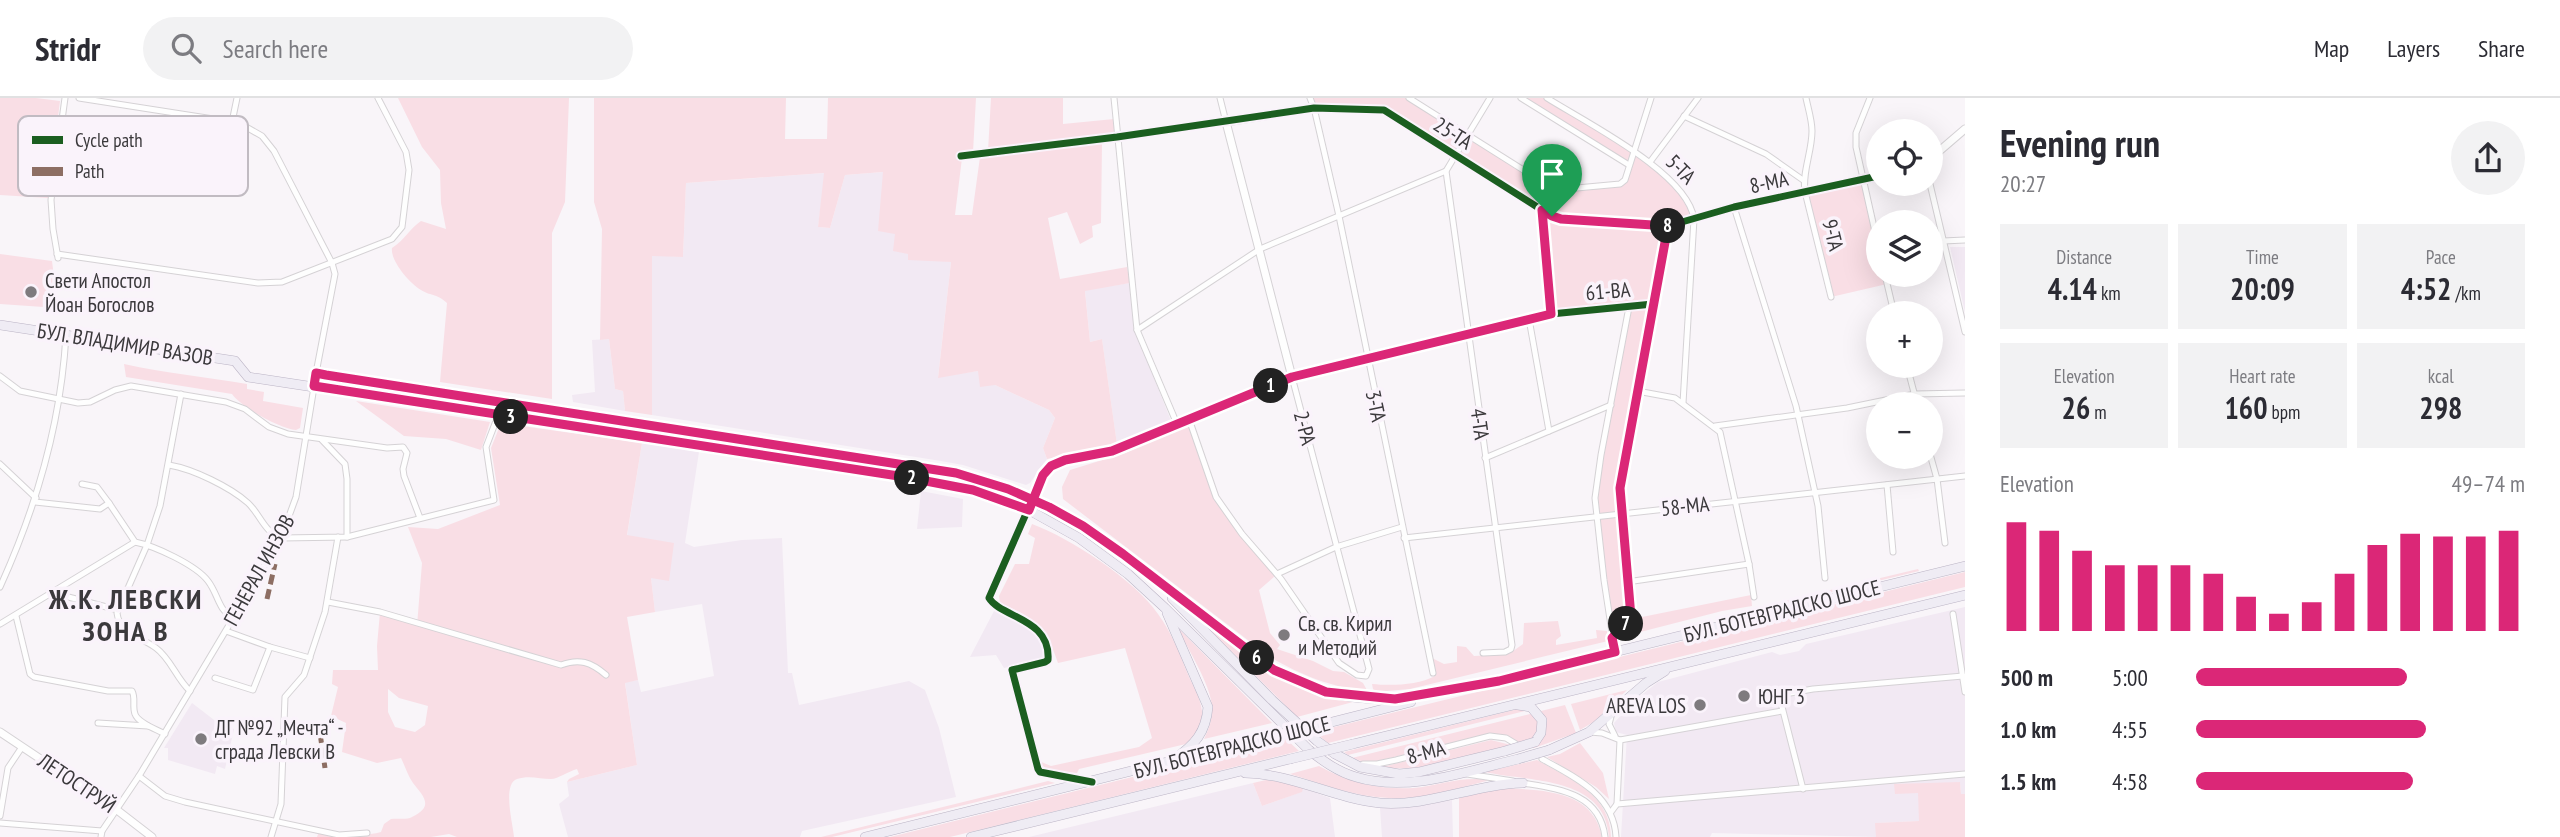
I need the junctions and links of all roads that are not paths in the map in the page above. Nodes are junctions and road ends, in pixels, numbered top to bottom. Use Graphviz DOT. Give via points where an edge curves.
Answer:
graph roads {
  1 [pos="65,98"];
  2 [pos="79,98"];
  3 [pos="237,98"];
  4 [pos="378,98"];
  5 [pos="1114,98"];
  6 [pos="1220,98"];
  7 [pos="1310,98"];
  8 [pos="1409,98"];
  9 [pos="1490,98"];
  10 [pos="1521,98"];
  11 [pos="1547,98"];
  12 [pos="1651,98"];
  13 [pos="1698,98"];
  14 [pos="1806,98"];
  15 [pos="1870,98"];
  16 [pos="1314,108"];
  17 [pos="63,116"];
  18 [pos="194,116"];
  19 [pos="234,116"];
  20 [pos="1684,116"];
  21 [pos="1226,122"];
  22 [pos="248,128"];
  23 [pos="1965,129"];
  24 [pos="1467,135"];
  25 [pos="1117,137"];
  26 [pos="1943,148"];
  27 [pos="1633,152"];
  28 [pos="1455,155"];
  29 [pos="961,156"];
  30 [pos="1650,162"];
  31 [pos="1629,165"];
  32 [pos="1446,171"];
  33 [pos="1866,179"];
  34 [pos="1803,180"];
  35 [pos="1862,180"];
  36 [pos="1805,192"];
  37 [pos="52,196"];
  38 [pos="1734,207"];
  39 [pos="1542,210"];
  40 [pos="1869,210"];
  41 [pos="1339,216"];
  42 [pos="1694,219"];
  43 [pos="1668,226"];
  44 [pos="1965,240"];
  45 [pos="1943,241"];
  46 [pos="1260,249"];
  47 [pos="332,263"];
  48 [pos="1831,297"];
  49 [pos="1653,304"];
  50 [pos="1629,307"];
  51 [pos="1551,314"];
  52 [pos="1529,319"];
  53 [pos="0,325"];
  54 [pos="1137,330"];
  55 [pos="1965,332"];
  56 [pos="66,335"];
  57 [pos="1468,335"];
  58 [pos="1367,360"];
  59 [pos="316,373"];
  60 [pos="0,376"];
  61 [pos="1292,377"];
  62 [pos="314,386"];
  63 [pos="1637,390"];
  64 [pos="1943,393"];
  65 [pos="1965,393"];
  66 [pos="181,394"];
  67 [pos="58,399"];
  68 [pos="1683,403"];
  69 [pos="1866,404"];
  70 [pos="1611,405"];
  71 [pos="1797,415"];
  72 [pos="1189,419"];
  73 [pos="496,421"];
  74 [pos="1177,424"];
  75 [pos="1715,426"];
  76 [pos="1549,431"];
  77 [pos="307,438"];
  78 [pos="322,440"];
  79 [pos="1485,458"];
  80 [pos="0,464"];
  81 [pos="169,465"];
  82 [pos="1934,469"];
  83 [pos="1965,476"];
  84 [pos="1937,479"];
  85 [pos="82,484"];
  86 [pos="1887,485"];
  87 [pos="1815,493"];
  88 [pos="36,500"];
  89 [pos="1033,500"];
  90 [pos="1736,502"];
  91 [pos="109,503"];
  92 [pos="1029,510"];
  93 [pos="1620,513"];
  94 [pos="1596,515"];
  95 [pos="420,518"];
  96 [pos="1402,527"];
  97 [pos="1495,527"];
  98 [pos="338,537"];
  99 [pos="347,537"];
  100 [pos="281,538"];
  101 [pos="1404,538"];
  102 [pos="135,542"];
  103 [pos="1945,543"];
  104 [pos="147,545"];
  105 [pos="1336,547"];
  106 [pos="1893,552"];
  107 [pos="1749,564"];
  108 [pos="1965,566"];
  109 [pos="1277,574"];
  110 [pos="1149,575"];
  111 [pos="1825,578"];
  112 [pos="2,579"];
  113 [pos="1627,582"];
  114 [pos="0,587"];
  115 [pos="53,593"];
  116 [pos="1965,595"];
  117 [pos="1754,597"];
  118 [pos="328,601"];
  119 [pos="1165,608"];
  120 [pos="117,610"];
  121 [pos="1953,614"];
  122 [pos="16,616"];
  123 [pos="232,618"];
  124 [pos="0,624"];
  125 [pos="226,631"];
  126 [pos="1612,638"];
  127 [pos="270,647"];
  128 [pos="1615,652"];
  129 [pos="1483,653"];
  130 [pos="310,658"];
  131 [pos="1671,667"];
  132 [pos="1433,673"];
  133 [pos="606,675"];
  134 [pos="1963,676"];
  135 [pos="215,678"];
  136 [pos="1499,681"];
  137 [pos="190,691"];
  138 [pos="1965,692"];
  139 [pos="1509,705"];
  140 [pos="1782,710"];
  141 [pos="1613,711"];
  142 [pos="98,723"];
  143 [pos="151,726"];
  144 [pos="0,732"];
  145 [pos="1588,732"];
  146 [pos="165,734"];
  147 [pos="1617,738"];
  148 [pos="1516,744"];
  149 [pos="22,747"];
  150 [pos="1335,754"];
  151 [pos="1542,759"];
  152 [pos="1167,764"];
  153 [pos="0,767"];
  154 [pos="8,768"];
  155 [pos="1229,773"];
  156 [pos="1462,773"];
  157 [pos="1965,774"];
  158 [pos="139,776"];
  159 [pos="1092,782"];
  160 [pos="1523,783"];
  161 [pos="1803,789"];
  162 [pos="1617,804"];
  163 [pos="117,810"];
  164 [pos="1612,812"];
  165 [pos="0,816"];
  166 [pos="0,823"];
  167 [pos="276,823"];
  168 [pos="368,833"];
  169 [pos="102,834"];
  170 [pos="318,834"];
  171 [pos="152,837"];
  172 [pos="271,837"];
  173 [pos="865,837"];
  174 [pos="971,837"];
  175 [pos="1605,837"];
  176 [pos="1616,837"];
  1 -- 17 [label="street"];
  2 -- 18 [label="street"];
  3 -- 19 [label="street"];
  4 -- 47 [label="street" via="408,161 401,227 392,239"];
  5 -- 25 [label="street"];
  6 -- 21 [label="street, 2-РА"];
  7 -- 16 [label="street, 3-ТА"];
  8 -- 24 [label="street, 25-ТА"];
  9 -- 24 [label="street"];
  10 -- 31 [label="street"];
  11 -- 27 [label="street, 5-ТА"];
  12 -- 27 [label="street"];
  13 -- 20 [label="street"];
  14 -- 34 [label="street, 9-ТА" via="1812,130"];
  15 -- 35 [label="street" via="1856,133"];
  16 -- 21 [label="street, 25-ТА"];
  16 -- 28 [label="street, 25-ТА" via="1384,110"];
  16 -- 41 [label="street, 3-ТА"];
  20 -- 30 [label="street"];
  20 -- 34 [label="street" via="1766,154"];
  21 -- 25 [label="street, 25-ТА"];
  21 -- 46 [label="street, 2-РА"];
  22 -- 47 [label="street" via="268,143"];
  23 -- 26 [label="street"];
  24 -- 28 [label="street"];
  24 -- 31 [label="street, 25-ТА" via="1555,190 1620,184"];
  25 -- 29 [label="street, 25-ТА"];
  25 -- 54 [label="street"];
  27 -- 30 [label="street, 5-ТА"];
  27 -- 31 [label="street"];
  28 -- 32 [label="street"];
  28 -- 39 [label="street, 25-ТА"];
  30 -- 42 [label="street, 5-ТА" via="1682,193 1693,208"];
  32 -- 41 [label="street"];
  32 -- 57 [label="street, 4-ТА"];
  33 -- 35 [label="street, 8-МА"];
  34 -- 36 [label="street, 9-ТА"];
  35 -- 36 [label="street, 8-МА"];
  35 -- 40 [label="street"];
  36 -- 38 [label="street, 8-МА"];
  36 -- 48 [label="street, 9-ТА"];
  37 -- 47 [label="street" via="58,256 258,283 282,282"];
  38 -- 42 [label="street, 8-МА"];
  38 -- 71 [label="street"];
  39 -- 43 [label="street, 25-ТА" via="1561,219"];
  39 -- 51 [label="street"];
  41 -- 46 [label="street"];
  41 -- 58 [label="street, 3-ТА"];
  42 -- 43 [label="street, 8-МА"];
  42 -- 68 [label="street, 5-ТА"];
  43 -- 49 [label="street"];
  44 -- 45 [label="street"];
  45 -- 55 [label="street"];
  46 -- 54 [label="street"];
  46 -- 61 [label="street, 2-РА"];
  47 -- 59 [label="street" via="335,280"];
  49 -- 50 [label="street, 61-ВА"];
  49 -- 63 [label="street"];
  50 -- 51 [label="street, 61-ВА"];
  50 -- 70 [label="street"];
  51 -- 52 [label="street, 61-ВА"];
  52 -- 57 [label="street, 61-ВА"];
  52 -- 76 [label="street"];
  53 -- 56 [label="main road, БУЛ. ВЛАДИМИР ВАЗОВ"];
  54 -- 74 [label="street"];
  56 -- 62 [label="main road, БУЛ. ВЛАДИМИР ВАЗОВ" via="235,361 248,377"];
  56 -- 67 [label="street"];
  57 -- 58 [label="street, 61-ВА"];
  57 -- 79 [label="street, 4-ТА"];
  58 -- 61 [label="street, 61-ВА"];
  58 -- 96 [label="street, 3-ТА"];
  59 -- 62 [label="main road"];
  59 -- 89 [label="main road" via="946,471"];
  60 -- 67 [label="street" via="20,391"];
  61 -- 72 [label="street, 61-ВА"];
  61 -- 105 [label="street, 2-РА"];
  62 -- 77 [label="street, ГЕНЕРАЛ ИНЗОВ"];
  62 -- 92 [label="main road, БУЛ. ВЛАДИМИР ВАЗОВ" via="905,477 973,490"];
  63 -- 68 [label="street" via="1666,394"];
  63 -- 93 [label="street"];
  64 -- 65 [label="street"];
  66 -- 67 [label="street" via="131,386 85,403"];
  66 -- 77 [label="street" via="235,405 278,431"];
  66 -- 81 [label="street"];
  67 -- 88 [label="street"];
  68 -- 75 [label="street"];
  69 -- 71 [label="street"];
  70 -- 76 [label="street"];
  70 -- 94 [label="street" via="1596,486"];
  71 -- 75 [label="street"];
  71 -- 87 [label="street"];
  72 -- 74 [label="street, 61-ВА"];
  72 -- 109 [label="street" via="1216,496"];
  73 -- 95 [label="street" via="486,447 494,500"];
  74 -- 89 [label="street, 61-ВА" via="1112,451 1051,466"];
  75 -- 90 [label="street" via="1723,441"];
  76 -- 79 [label="street"];
  77 -- 78 [label="street"];
  77 -- 100 [label="street, ГЕНЕРАЛ ИНЗОВ" via="293,508"];
  78 -- 95 [label="street" via="403,447 407,453 404,476"];
  78 -- 99 [label="street" via="345,464"];
  79 -- 97 [label="street, 4-ТА"];
  80 -- 88 [label="street"];
  81 -- 100 [label="street" via="195,472 241,498"];
  81 -- 104 [label="street"];
  82 -- 84 [label="street"];
  83 -- 84 [label="street, 58-МА"];
  84 -- 86 [label="street, 58-МА"];
  84 -- 103 [label="street"];
  85 -- 91 [label="street" via="99,489"];
  86 -- 87 [label="street, 58-МА"];
  86 -- 106 [label="street"];
  87 -- 90 [label="street, 58-МА"];
  87 -- 111 [label="street"];
  88 -- 91 [label="street" via="100,509"];
  88 -- 112 [label="street"];
  89 -- 92 [label="street, 61-ВА"];
  89 -- 110 [label="main road" via="1083,526"];
  90 -- 93 [label="street, 58-МА"];
  90 -- 107 [label="street"];
  91 -- 102 [label="street"];
  92 -- 119 [label="main road, БУЛ. ВЛАДИМИР ВАЗОВ" via="1079,538"];
  92 -- 159 [label="street" via="989,598 1039,632 1049,655 1045,662 1016,668 1012,674 1040,772"];
  93 -- 94 [label="street, 58-МА"];
  93 -- 113 [label="street"];
  94 -- 97 [label="street, 58-МА"];
  94 -- 126 [label="street"];
  95 -- 99 [label="street"];
  96 -- 101 [label="street, 3-ТА"];
  96 -- 105 [label="street"];
  97 -- 101 [label="street, 58-МА"];
  97 -- 129 [label="street, 4-ТА" via="1512,645 1505,652"];
  98 -- 99 [label="street"];
  98 -- 100 [label="street"];
  98 -- 118 [label="street"];
  100 -- 123 [label="street, ГЕНЕРАЛ ИНЗОВ"];
  101 -- 132 [label="street, 3-ТА"];
  102 -- 104 [label="street"];
  102 -- 115 [label="street"];
  104 -- 120 [label="street"];
  104 -- 123 [label="street" via="207,580 221,608"];
  105 -- 109 [label="street"];
  105 -- 109 [label="street, 2-РА" via="1369,669 1366,676 1339,663"];
  107 -- 113 [label="street"];
  107 -- 117 [label="street"];
  108 -- 128 [label="main road, БУЛ. БОТЕВГРАДСКО ШОСЕ"];
  110 -- 136 [label="main road" via="1274,670 1326,692 1395,699"];
  110 -- 150 [label="main road" via="1272,700"];
  112 -- 114 [label="street"];
  113 -- 126 [label="street" via="1631,617"];
  115 -- 120 [label="street"];
  115 -- 122 [label="street"];
  116 -- 131 [label="main road, БУЛ. БОТЕВГРАДСКО ШОСЕ"];
  118 -- 130 [label="street"];
  118 -- 133 [label="street" via="380,611 561,665 574,660 594,664"];
  119 -- 152 [label="main road" via="1208,707 1207,721 1194,745"];
  119 -- 156 [label="main road, БУЛ. ВЛАДИМИР ВАЗОВ" via="1309,751 1330,766 1357,778 1402,783"];
  120 -- 137 [label="street" via="117,621 157,649"];
  121 -- 134 [label="street"];
  122 -- 124 [label="street"];
  122 -- 143 [label="street" via="30,674 108,691 127,690 134,694 137,719"];
  123 -- 125 [label="street, ГЕНЕРАЛ ИНЗОВ"];
  125 -- 127 [label="street"];
  125 -- 137 [label="street, ГЕНЕРАЛ ИНЗОВ"];
  126 -- 128 [label="street"];
  127 -- 130 [label="street"];
  127 -- 135 [label="street" via="253,691"];
  128 -- 136 [label="main road, БУЛ. БОТЕВГРАДСКО ШОСЕ"];
  130 -- 167 [label="street" via="300,682 285,697 283,776"];
  131 -- 139 [label="main road, БУЛ. БОТЕВГРАДСКО ШОСЕ"];
  131 -- 141 [label="main road, БУЛ. ВЛАДИМИР ВАЗОВ"];
  134 -- 138 [label="street"];
  134 -- 140 [label="street" via="1779,695"];
  136 -- 152 [label="main road, БУЛ. БОТЕВГРАДСКО ШОСЕ, bridge"];
  137 -- 146 [label="street, ГЕНЕРАЛ ИНЗОВ"];
  139 -- 150 [label="main road, bridge" via="1531,707 1539,714 1543,726 1535,742 1399,774 1360,767"];
  139 -- 155 [label="main road, БУЛ. БОТЕВГРАДСКО ШОСЕ, bridge"];
  140 -- 147 [label="street"];
  140 -- 161 [label="street"];
  141 -- 145 [label="main road, БУЛ. ВЛАДИМИР ВАЗОВ"];
  141 -- 147 [label="street" via="1609,724"];
  142 -- 143 [label="street"];
  143 -- 146 [label="street"];
  144 -- 149 [label="street, ЛЕТОСТРУЙ"];
  145 -- 147 [label="street"];
  145 -- 156 [label="main road, БУЛ. ВЛАДИМИР ВАЗОВ, bridge" via="1549,750"];
  146 -- 158 [label="street, ГЕНЕРАЛ ИНЗОВ"];
  147 -- 162 [label="street"];
  148 -- 150 [label="street, 8-МА" via="1490,736 1377,764"];
  149 -- 154 [label="street"];
  149 -- 163 [label="street, ЛЕТОСТРУЙ"];
  151 -- 164 [label="street" via="1587,785"];
  152 -- 159 [label="main road, БУЛ. БОТЕВГРАДСКО ШОСЕ"];
  153 -- 154 [label="street"];
  154 -- 165 [label="street"];
  155 -- 160 [label="main road" via="1272,774 1380,803"];
  155 -- 174 [label="main road, БУЛ. БОТЕВГРАДСКО ШОСЕ"];
  156 -- 160 [label="street, 8-МА"];
  157 -- 161 [label="street"];
  158 -- 163 [label="street, ГЕНЕРАЛ ИНЗОВ"];
  158 -- 167 [label="street" via="165,796"];
  159 -- 173 [label="main road, БУЛ. БОТЕВГРАДСКО ШОСЕ"];
  160 -- 175 [label="street, 8-МА" via="1582,797 1596,812"];
  161 -- 162 [label="street"];
  162 -- 164 [label="street"];
  163 -- 169 [label="street, ГЕНЕРАЛ ИНЗОВ"];
  163 -- 171 [label="street, ЛЕТОСТРУЙ"];
  164 -- 176 [label="street"];
  166 -- 169 [label="street"];
  167 -- 170 [label="street"];
  167 -- 172 [label="street"];
  168 -- 170 [label="street"];
}
